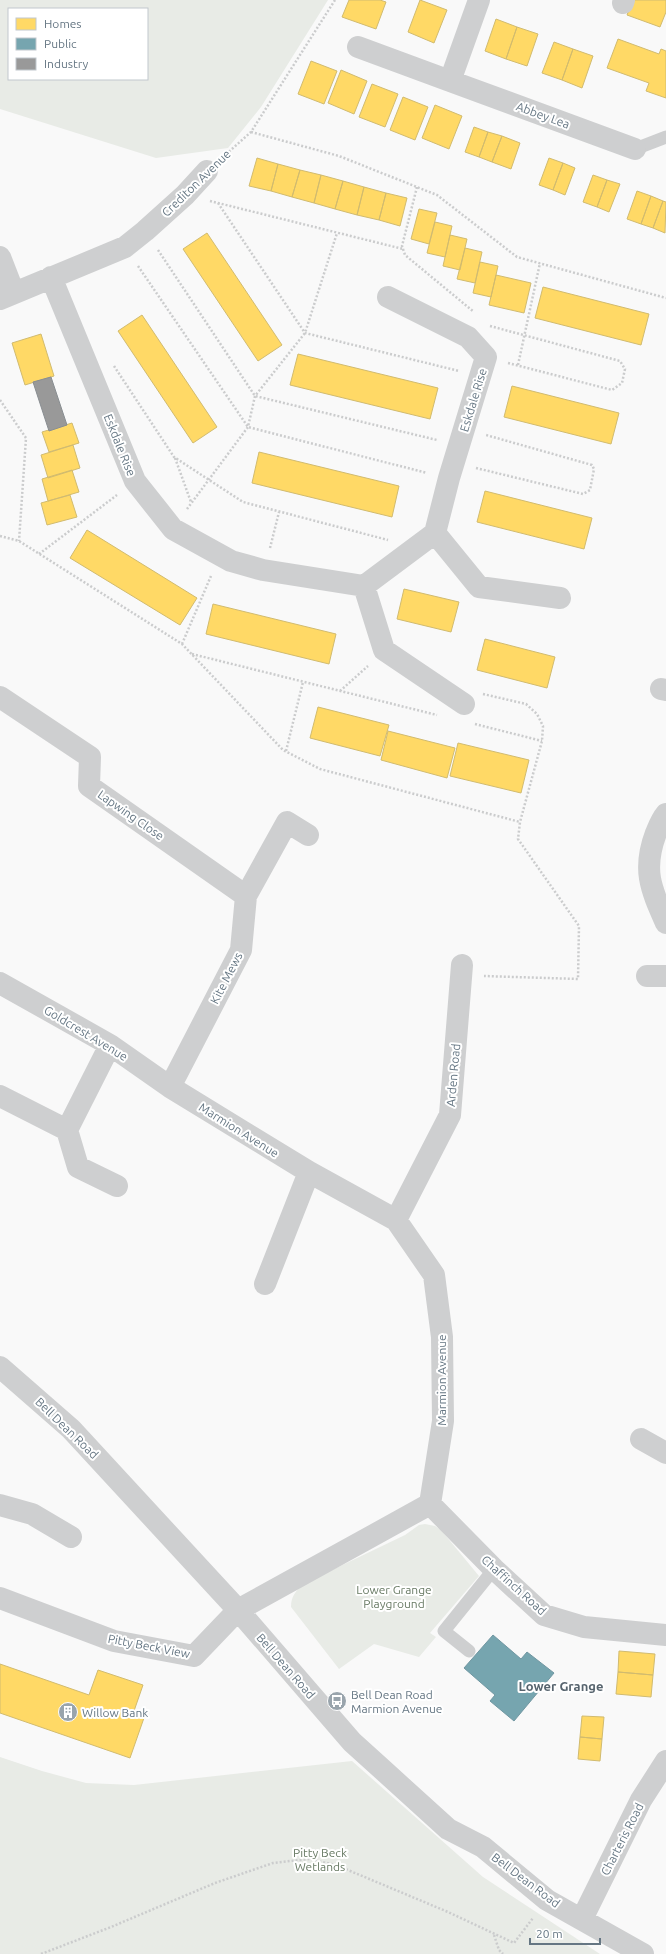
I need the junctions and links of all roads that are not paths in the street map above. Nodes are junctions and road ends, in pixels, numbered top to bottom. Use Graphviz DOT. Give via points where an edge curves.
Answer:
graph roads {
  1 [pos="479,0"];
  2 [pos="358,46"];
  3 [pos="450,81"];
  4 [pos="666,137"];
  5 [pos="635,149"];
  6 [pos="207,171"];
  7 [pos="0,257"];
  8 [pos="51,277"];
  9 [pos="7,296"];
  10 [pos="388,297"];
  11 [pos="435,533"];
  12 [pos="364,586"];
  13 [pos="560,598"];
  14 [pos="0,696"];
  15 [pos="467,713"];
  16 [pos="666,814"];
  17 [pos="308,834"];
  18 [pos="246,896"];
  19 [pos="666,923"];
  20 [pos="462,971"];
  21 [pos="0,983"];
  22 [pos="110,1045"];
  23 [pos="170,1087"];
  24 [pos="0,1096"];
  25 [pos="67,1130"];
  26 [pos="308,1172"];
  27 [pos="117,1186"];
  28 [pos="396,1220"];
  29 [pos="265,1284"];
  30 [pos="0,1367"];
  31 [pos="641,1439"];
  32 [pos="666,1453"];
  33 [pos="430,1504"];
  34 [pos="0,1505"];
  35 [pos="71,1538"];
  36 [pos="494,1569"];
  37 [pos="0,1598"];
  38 [pos="238,1610"];
  39 [pos="666,1635"];
  40 [pos="469,1651"];
  41 [pos="666,1761"];
  42 [pos="582,1919"];
  43 [pos="643,1954"];
  1 -- 3 [label="street"];
  2 -- 3 [label="street, Abbey Lea"];
  3 -- 5 [label="street, Abbey Lea"];
  4 -- 5 [label="lane"];
  6 -- 8 [label="street, Crediton Avenue" via="125,247"];
  7 -- 9 [label="street"];
  8 -- 9 [label="street, Crediton Avenue"];
  8 -- 12 [label="street, Eskdale Rise" via="135,481 172,529 232,562 263,570"];
  10 -- 11 [label="street, Eskdale Rise" via="468,337 483,367"];
  11 -- 12 [label="street"];
  11 -- 13 [label="street" via="479,587"];
  12 -- 15 [label="street" via="384,650"];
  14 -- 18 [label="street, Lapwing Close" via="90,757 89,786"];
  16 -- 19 [label="street" via="653,840 648,859 650,883"];
  17 -- 18 [label="street, Kite Mews" via="287,822"];
  18 -- 23 [label="street, Kite Mews" via="241,950"];
  20 -- 28 [label="street, Arden Road" via="450,1115"];
  21 -- 22 [label="street, Goldcrest Avenue"];
  22 -- 23 [label="street, Goldcrest Avenue"];
  22 -- 25 [label="street"];
  23 -- 26 [label="street, Marmion Avenue"];
  24 -- 25 [label="street"];
  25 -- 27 [label="street" via="78,1167"];
  26 -- 28 [label="street, Marmion Avenue"];
  26 -- 29 [label="street"];
  28 -- 33 [label="street, Marmion Avenue" via="434,1275 442,1337 443,1421"];
  30 -- 38 [label="street, Bell Dean Road" via="72,1429"];
  31 -- 32 [label="street"];
  33 -- 36 [label="street, Chaffinch Road"];
  33 -- 38 [label="street"];
  34 -- 35 [label="street" via="32,1514"];
  36 -- 39 [label="street, Chaffinch Road" via="544,1614 584,1627"];
  36 -- 40 [label="lane" via="444,1631"];
  37 -- 38 [label="street, Pitty Beck View" via="114,1641 194,1656"];
  38 -- 42 [label="street, Bell Dean Road" via="352,1742 448,1829 483,1847 547,1900"];
  41 -- 42 [label="street, Charteris Road" via="641,1800"];
  42 -- 43 [label="street, Bell Dean Road"];
}
